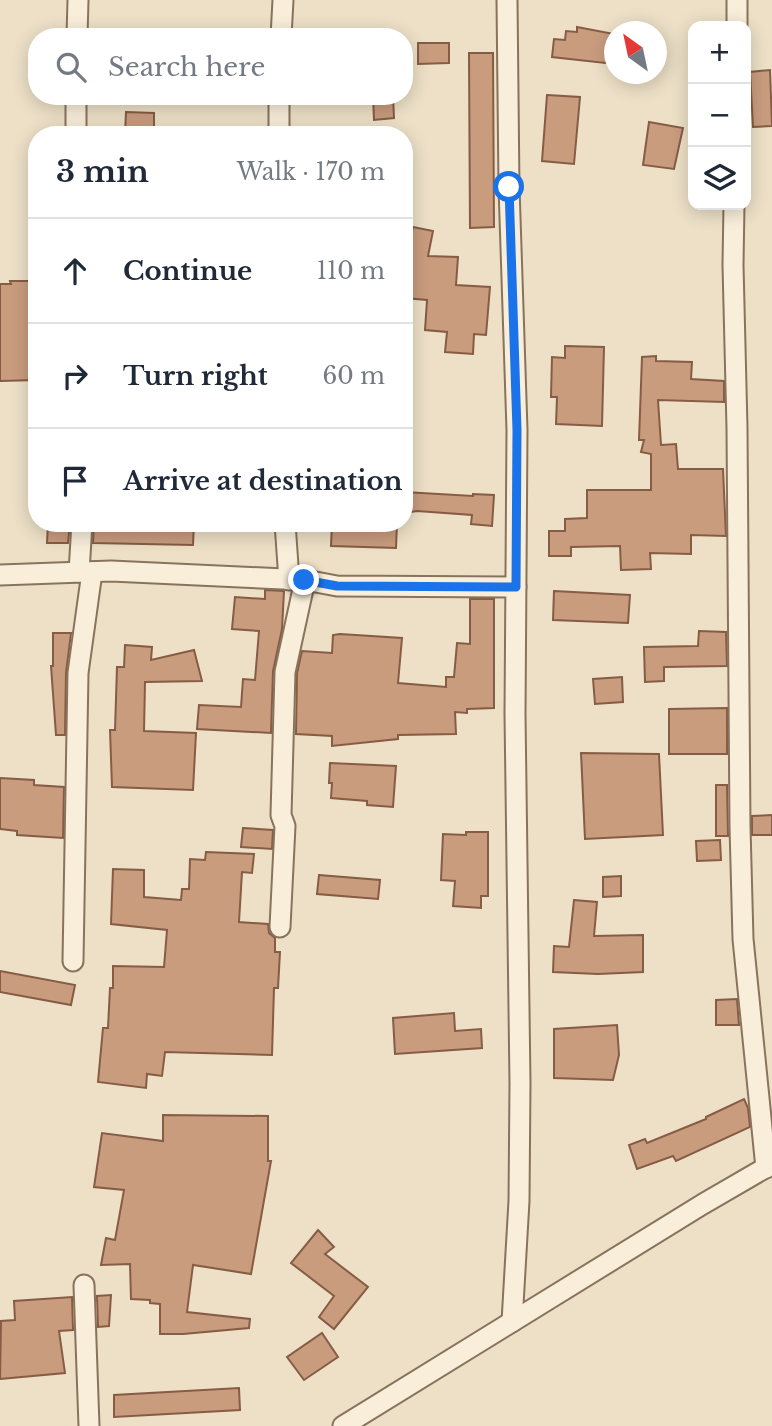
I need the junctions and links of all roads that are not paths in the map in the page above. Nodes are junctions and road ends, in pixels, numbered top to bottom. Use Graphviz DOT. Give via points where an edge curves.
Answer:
graph roads {
  1 [pos="78,0"];
  2 [pos="283,0"];
  3 [pos="507,0"];
  4 [pos="737,0"];
  5 [pos="737,21"];
  6 [pos="77,28"];
  7 [pos="281,28"];
  8 [pos="76,105"];
  9 [pos="279,105"];
  10 [pos="76,126"];
  11 [pos="279,126"];
  12 [pos="734,210"];
  13 [pos="83,532"];
  14 [pos="287,532"];
  15 [pos="85,572"];
  16 [pos="0,575"];
  17 [pos="297,580"];
  18 [pos="516,587"];
  19 [pos="280,927"];
  20 [pos="74,961"];
  21 [pos="769,1166"];
  22 [pos="84,1286"];
  23 [pos="512,1322"];
  24 [pos="89,1426"];
  25 [pos="343,1426"];
  1 -- 6 [label="street"];
  2 -- 7 [label="street"];
  3 -- 18 [label="street"];
  4 -- 5 [label="street"];
  8 -- 10 [label="street"];
  9 -- 11 [label="street"];
  12 -- 21 [label="street" via="743,939"];
  13 -- 15 [label="street"];
  14 -- 17 [label="street"];
  15 -- 16 [label="street"];
  15 -- 17 [label="street"];
  15 -- 20 [label="street" via="78,673"];
  17 -- 18 [label="street" via="337,586"];
  17 -- 19 [label="street" via="285,672"];
  18 -- 23 [label="street" via="520,1083"];
  21 -- 23 [label="street"];
  22 -- 24 [label="street"];
  23 -- 25 [label="street"];
}
